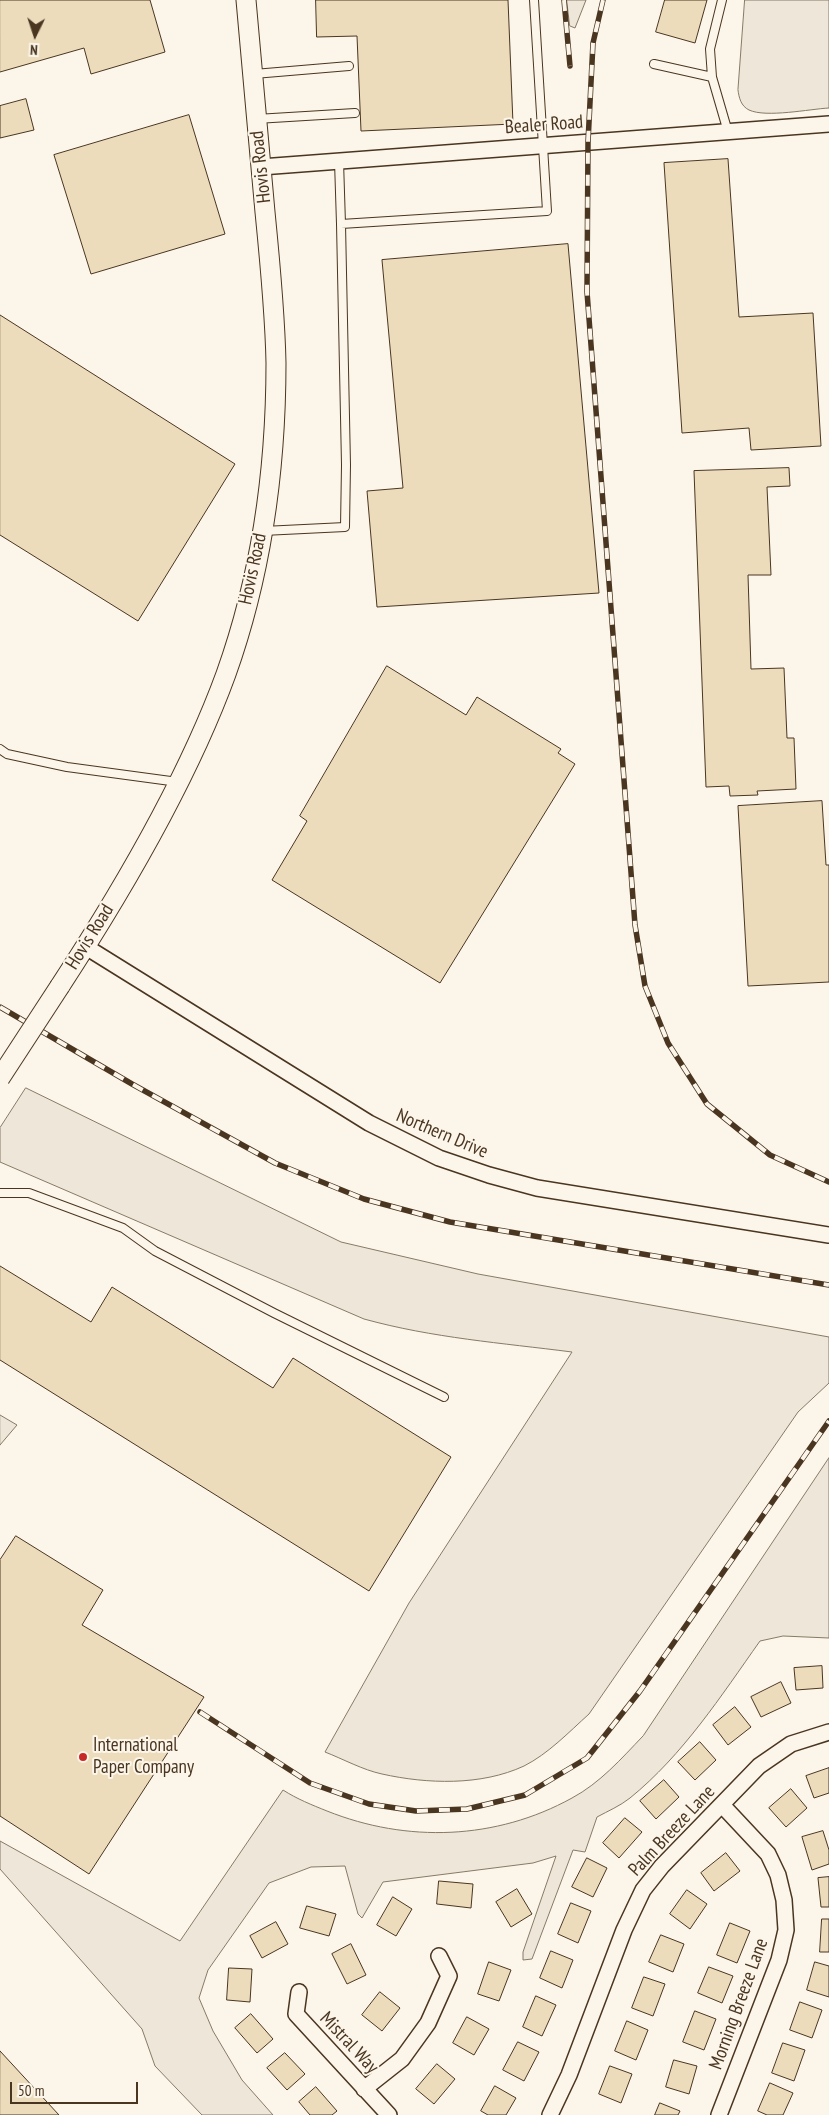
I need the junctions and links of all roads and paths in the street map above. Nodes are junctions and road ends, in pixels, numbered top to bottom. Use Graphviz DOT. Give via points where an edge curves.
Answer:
graph roads {
  1 [pos="246,0"];
  2 [pos="534,0"];
  3 [pos="722,0"];
  4 [pos="654,64"];
  5 [pos="349,66"];
  6 [pos="252,74"];
  7 [pos="712,77"];
  8 [pos="354,112"];
  9 [pos="256,119"];
  10 [pos="829,124"];
  11 [pos="728,132"];
  12 [pos="543,145"];
  13 [pos="339,161"];
  14 [pos="261,167"];
  15 [pos="341,224"];
  16 [pos="262,531"];
  17 [pos="0,750"];
  18 [pos="178,782"];
  19 [pos="86,947"];
  20 [pos="0,1078"];
  21 [pos="0,1193"];
  22 [pos="829,1234"];
  23 [pos="444,1396"];
  24 [pos="829,1732"];
  25 [pos="722,1806"];
  26 [pos="440,1956"];
  27 [pos="299,1992"];
  28 [pos="364,2089"];
  29 [pos="389,2115"];
  30 [pos="550,2115"];
  31 [pos="719,2115"];
  1 -- 6 [label="street, Hovis Road"];
  2 -- 12 [label="lane"];
  3 -- 7 [label="lane" via="710,49"];
  4 -- 7 [label="lane"];
  5 -- 6 [label="lane"];
  6 -- 9 [label="street, Hovis Road"];
  7 -- 11 [label="lane"];
  8 -- 9 [label="lane"];
  9 -- 14 [label="street, Hovis Road"];
  10 -- 11 [label="street, Bealer Road"];
  11 -- 12 [label="street, Bealer Road"];
  12 -- 13 [label="street, Bealer Road"];
  12 -- 15 [label="lane" via="547,211"];
  13 -- 14 [label="street, Bealer Road"];
  13 -- 15 [label="lane"];
  14 -- 16 [label="street, Hovis Road" via="276,362 274,431"];
  15 -- 16 [label="lane" via="345,527"];
  16 -- 18 [label="street, Hovis Road" via="241,626 226,674"];
  17 -- 18 [label="lane" via="67,767"];
  18 -- 19 [label="street, Hovis Road"];
  19 -- 20 [label="street, Hovis Road, bridge"];
  19 -- 22 [label="street, Northern Drive" via="369,1122 439,1158 537,1188"];
  21 -- 23 [label="lane" via="29,1193 123,1228 155,1251 265,1309"];
  24 -- 25 [label="street, Palm Breeze Lane" via="791,1744 759,1766"];
  25 -- 30 [label="street, Palm Breeze Lane" via="662,1866 643,1890"];
  25 -- 31 [label="street, Morning Breeze Lane" via="768,1854 778,1875 784,1900 786,1930 779,1960"];
  26 -- 28 [label="street" via="449,1976 428,2023 402,2058"];
  27 -- 28 [label="street, Mistral Way" via="296,2014"];
  28 -- 29 [label="street, Mistral Way"];
}
